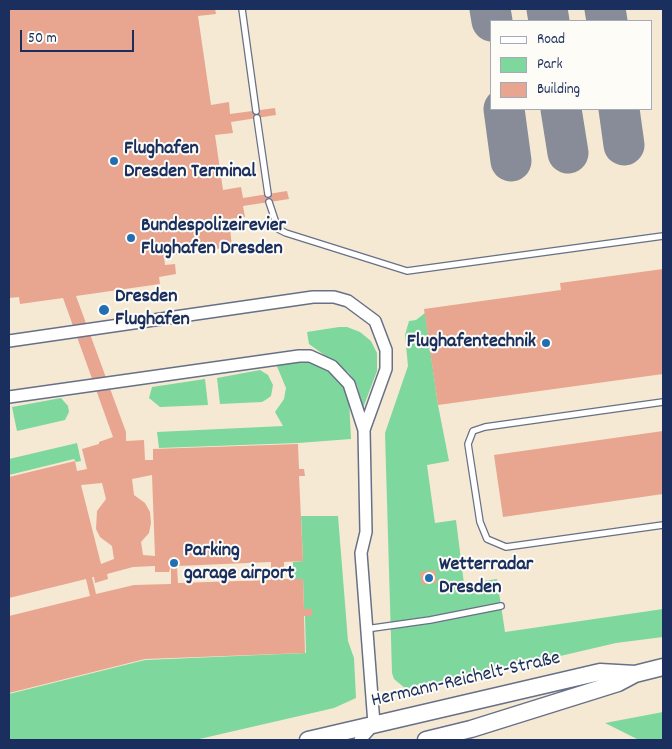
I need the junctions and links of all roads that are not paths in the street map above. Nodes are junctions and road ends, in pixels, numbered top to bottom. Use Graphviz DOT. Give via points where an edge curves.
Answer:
graph roads {
  1 [pos="242,9"];
  2 [pos="256,111"];
  3 [pos="257,118"];
  4 [pos="268,194"];
  5 [pos="269,202"];
  6 [pos="663,236"];
  7 [pos="9,341"];
  8 [pos="9,397"];
  9 [pos="663,402"];
  10 [pos="364,430"];
  11 [pos="663,525"];
  12 [pos="501,606"];
  13 [pos="366,629"];
  14 [pos="663,667"];
  15 [pos="635,674"];
  16 [pos="374,724"];
  17 [pos="308,740"];
  18 [pos="360,740"];
  19 [pos="426,740"];
  1 -- 2 [label="lane"];
  3 -- 4 [label="lane"];
  5 -- 6 [label="lane" via="278,229 407,271"];
  7 -- 10 [label="street" via="314,297 348,300 368,315 380,332 386,350 386,369"];
  8 -- 10 [label="street" via="310,356 332,366 349,384"];
  9 -- 11 [label="lane" via="485,427 473,431 468,444 480,522 487,540 506,547"];
  10 -- 13 [label="street" via="366,532 360,553"];
  12 -- 13 [label="lane"];
  13 -- 16 [label="street"];
  14 -- 15 [label="main road, Hermann-Reichelt-Straße"];
  15 -- 16 [label="main road, Hermann-Reichelt-Straße" via="600,672"];
  15 -- 19 [label="main road, Hermann-Reichelt-Straße" via="618,683"];
  16 -- 17 [label="main road, Hermann-Reichelt-Straße"];
  16 -- 18 [label="street"];
}
